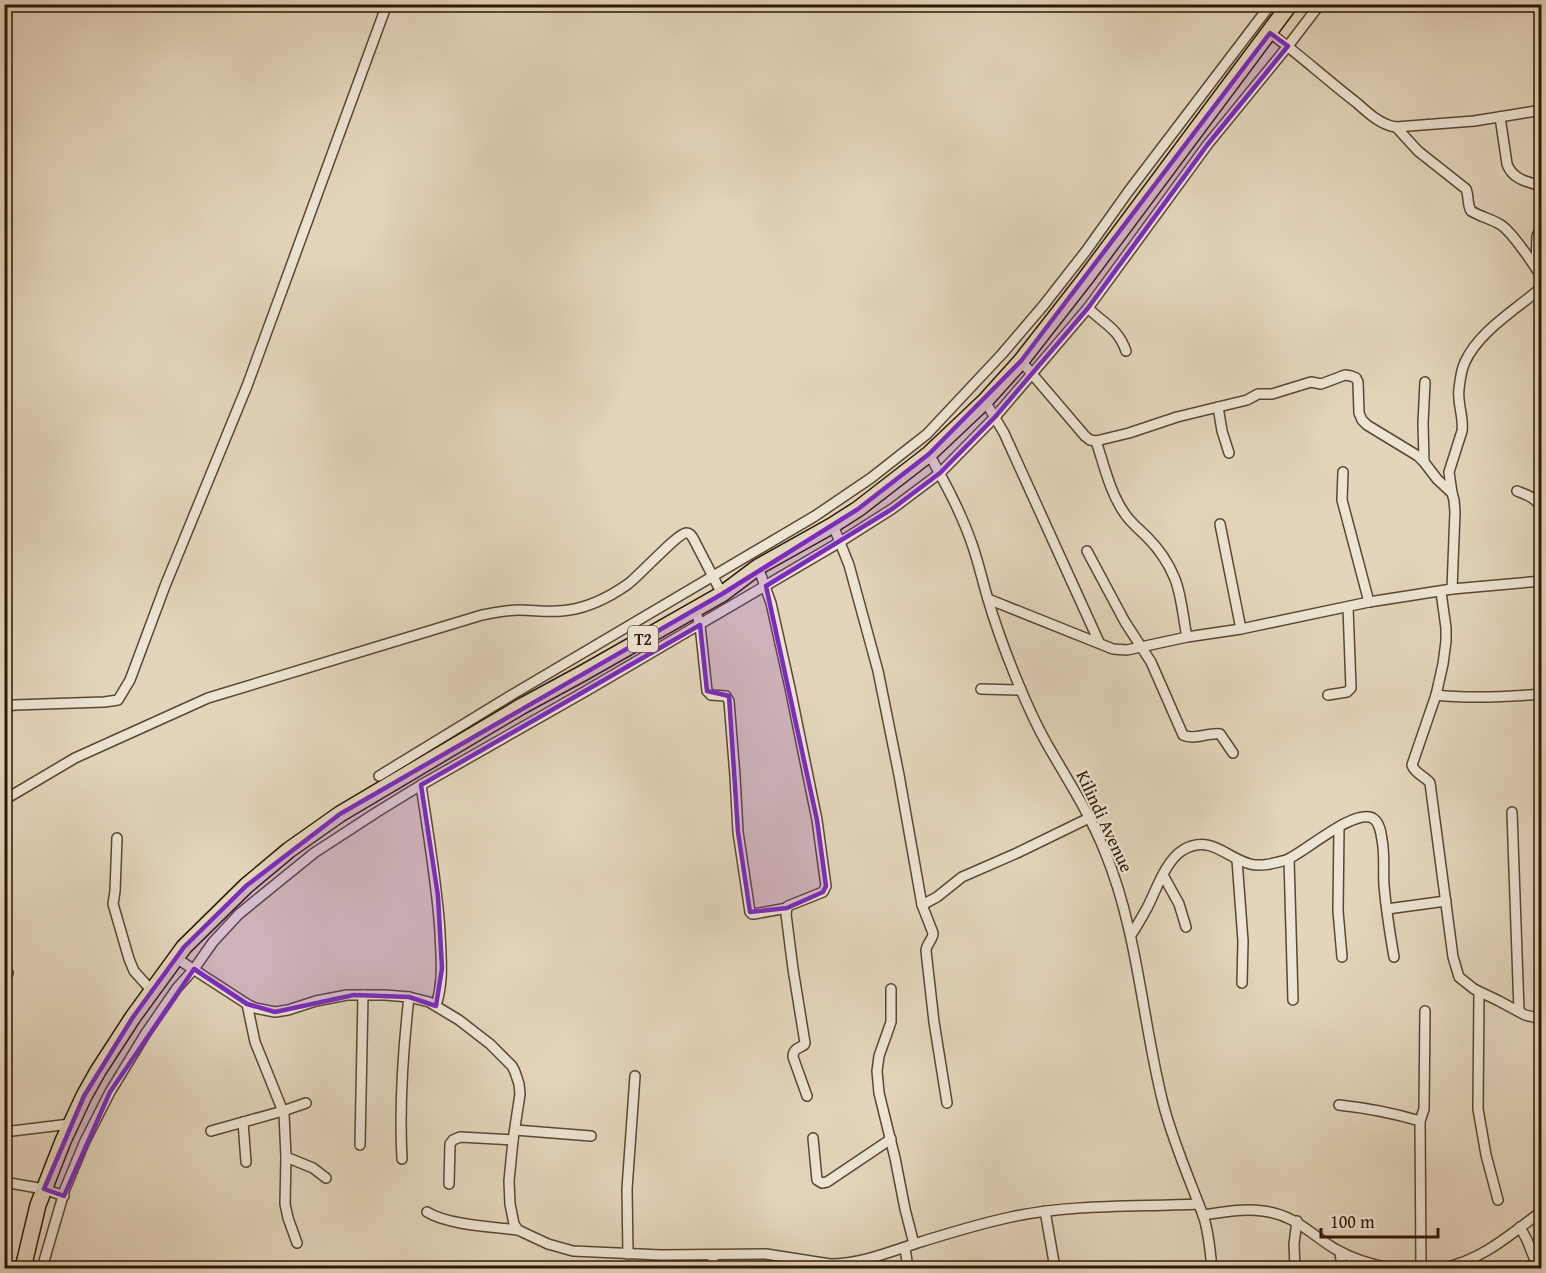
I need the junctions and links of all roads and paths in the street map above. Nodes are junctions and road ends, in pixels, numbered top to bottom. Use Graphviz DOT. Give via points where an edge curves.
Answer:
graph roads {
  1 [pos="387,4"];
  2 [pos="1271,4"];
  3 [pos="1290,4"];
  4 [pos="1320,4"];
  5 [pos="1270,33"];
  6 [pos="1288,46"];
  7 [pos="1542,110"];
  8 [pos="1500,117"];
  9 [pos="1396,127"];
  10 [pos="1542,186"];
  11 [pos="1542,225"];
  12 [pos="1536,267"];
  13 [pos="1542,278"];
  14 [pos="1542,287"];
  15 [pos="1088,308"];
  16 [pos="1126,351"];
  17 [pos="1022,361"];
  18 [pos="1033,374"];
  19 [pos="1425,382"];
  20 [pos="986,401"];
  21 [pos="1218,407"];
  22 [pos="996,417"];
  23 [pos="1096,441"];
  24 [pos="1229,453"];
  25 [pos="929,454"];
  26 [pos="1424,462"];
  27 [pos="1343,472"];
  28 [pos="940,473"];
  29 [pos="1517,491"];
  30 [pos="1452,493"];
  31 [pos="1542,509"];
  32 [pos="1220,524"];
  33 [pos="833,525"];
  34 [pos="840,542"];
  35 [pos="1087,551"];
  36 [pos="758,567"];
  37 [pos="712,576"];
  38 [pos="1542,581"];
  39 [pos="766,586"];
  40 [pos="1452,589"];
  41 [pos="1441,592"];
  42 [pos="722,594"];
  43 [pos="988,599"];
  44 [pos="1369,602"];
  45 [pos="1348,607"];
  46 [pos="695,609"];
  47 [pos="700,625"];
  48 [pos="1241,629"];
  49 [pos="1187,637"];
  50 [pos="1099,642"];
  51 [pos="1140,647"];
  52 [pos="981,689"];
  53 [pos="1021,690"];
  54 [pos="1542,693"];
  55 [pos="1328,695"];
  56 [pos="1436,695"];
  57 [pos="4,708"];
  58 [pos="1233,753"];
  59 [pos="379,776"];
  60 [pos="421,785"];
  61 [pos="4,800"];
  62 [pos="1512,812"];
  63 [pos="1089,818"];
  64 [pos="1339,827"];
  65 [pos="117,838"];
  66 [pos="1289,859"];
  67 [pos="1237,860"];
  68 [pos="1163,875"];
  69 [pos="1446,901"];
  70 [pos="922,904"];
  71 [pos="787,908"];
  72 [pos="1387,909"];
  73 [pos="1186,927"];
  74 [pos="1131,935"];
  75 [pos="1342,957"];
  76 [pos="1394,957"];
  77 [pos="176,958"];
  78 [pos="194,969"];
  79 [pos="1242,983"];
  80 [pos="891,989"];
  81 [pos="152,991"];
  82 [pos="1479,993"];
  83 [pos="363,995"];
  84 [pos="409,997"];
  85 [pos="1293,1000"];
  86 [pos="247,1004"];
  87 [pos="436,1006"];
  88 [pos="1425,1011"];
  89 [pos="1519,1011"];
  90 [pos="1542,1019"];
  91 [pos="635,1076"];
  92 [pos="807,1096"];
  93 [pos="306,1103"];
  94 [pos="947,1103"];
  95 [pos="1339,1105"];
  96 [pos="283,1111"];
  97 [pos="1420,1121"];
  98 [pos="243,1122"];
  99 [pos="70,1124"];
  100 [pos="515,1130"];
  101 [pos="212,1131"];
  102 [pos="4,1132"];
  103 [pos="591,1136"];
  104 [pos="813,1138"];
  105 [pos="891,1139"];
  106 [pos="513,1140"];
  107 [pos="360,1145"];
  108 [pos="286,1157"];
  109 [pos="402,1159"];
  110 [pos="246,1161"];
  111 [pos="326,1178"];
  112 [pos="4,1182"];
  113 [pos="449,1184"];
  114 [pos="44,1190"];
  115 [pos="64,1196"];
  116 [pos="1498,1200"];
  117 [pos="1198,1204"];
  118 [pos="1045,1210"];
  119 [pos="1542,1211"];
  120 [pos="427,1212"];
  121 [pos="1203,1215"];
  122 [pos="1297,1221"];
  123 [pos="1520,1227"];
  124 [pos="518,1230"];
  125 [pos="297,1243"];
  126 [pos="909,1246"];
  127 [pos="1340,1252"];
  128 [pos="628,1254"];
  129 [pos="712,1256"];
  130 [pos="23,1269"];
  131 [pos="42,1269"];
  132 [pos="715,1269"];
  133 [pos="908,1269"];
  134 [pos="1055,1269"];
  135 [pos="1212,1269"];
  136 [pos="1295,1269"];
  137 [pos="1342,1269"];
  138 [pos="1390,1269"];
  139 [pos="1421,1269"];
  140 [pos="1442,1269"];
  141 [pos="1538,1269"];
  1 -- 57 [label="street" via="254,366 130,680 118,700"];
  2 -- 37 [label="street" via="1043,306 943,418 847,495"];
  3 -- 5 [label="highway, T2"];
  4 -- 6 [label="street"];
  5 -- 6 [label="street"];
  5 -- 17 [label="highway, T2"];
  6 -- 9 [label="street" via="1361,107"];
  6 -- 15 [label="street" via="1208,144"];
  7 -- 8 [label="street"];
  8 -- 9 [label="street"];
  8 -- 10 [label="street" via="1509,170 1515,177"];
  9 -- 12 [label="street" via="1418,151 1466,189 1471,211 1510,232"];
  11 -- 12 [label="street" via="1537,236"];
  12 -- 13 [label="street"];
  14 -- 30 [label="street" via="1483,337 1464,363 1458,393 1463,425 1449,472"];
  15 -- 16 [label="street" via="1123,340"];
  15 -- 18 [label="street"];
  17 -- 18 [label="street"];
  17 -- 20 [label="highway, T2"];
  18 -- 22 [label="street"];
  18 -- 23 [label="street" via="1085,436"];
  19 -- 26 [label="street"];
  20 -- 22 [label="street"];
  20 -- 25 [label="highway, T2"];
  21 -- 23 [label="street"];
  21 -- 24 [label="street"];
  21 -- 26 [label="street" via="1304,383 1322,384 1351,376 1358,382 1359,413 1367,425"];
  22 -- 28 [label="street"];
  22 -- 50 [label="street"];
  23 -- 49 [label="street" via="1119,506 1157,549 1175,578"];
  25 -- 28 [label="street, Kilindi Avenue"];
  25 -- 33 [label="highway, T2"];
  26 -- 30 [label="street"];
  27 -- 44 [label="street" via="1342,500"];
  28 -- 34 [label="street"];
  28 -- 43 [label="street, Kilindi Avenue" via="973,546"];
  29 -- 31 [label="street" via="1530,496"];
  30 -- 40 [label="street"];
  32 -- 48 [label="street"];
  33 -- 34 [label="street"];
  33 -- 36 [label="highway, T2"];
  34 -- 39 [label="street"];
  34 -- 70 [label="street" via="878,671"];
  35 -- 51 [label="street"];
  36 -- 39 [label="street"];
  36 -- 42 [label="highway, T2"];
  37 -- 42 [label="street"];
  37 -- 59 [label="street"];
  37 -- 61 [label="street" via="693,538 683,533 628,584 585,606 565,611 510,610 482,615 208,698 75,758"];
  38 -- 40 [label="street"];
  39 -- 47 [label="street"];
  39 -- 71 [label="street" via="817,820 826,886 823,892"];
  40 -- 41 [label="street"];
  41 -- 44 [label="street"];
  41 -- 56 [label="street" via="1446,641"];
  42 -- 46 [label="highway, T2"];
  43 -- 50 [label="street"];
  43 -- 53 [label="street, Kilindi Avenue"];
  44 -- 45 [label="street"];
  45 -- 48 [label="street"];
  45 -- 55 [label="street" via="1351,688"];
  46 -- 47 [label="street"];
  46 -- 77 [label="highway, T2" via="340,814 246,886"];
  47 -- 60 [label="street"];
  47 -- 71 [label="street" via="707,691 726,696 729,701 738,831 750,912"];
  48 -- 49 [label="street"];
  49 -- 51 [label="street"];
  50 -- 51 [label="street" via="1113,649"];
  51 -- 58 [label="street" via="1151,662 1183,735 1220,734"];
  52 -- 53 [label="street"];
  53 -- 63 [label="street, Kilindi Avenue"];
  54 -- 56 [label="street" via="1494,698"];
  56 -- 69 [label="street" via="1412,765 1430,783"];
  60 -- 78 [label="street" via="314,853 262,894 238,914"];
  60 -- 87 [label="street" via="438,896 442,968"];
  62 -- 89 [label="street"];
  63 -- 70 [label="street" via="962,877"];
  63 -- 74 [label="street, Kilindi Avenue" via="1116,879"];
  64 -- 66 [label="street"];
  64 -- 72 [label="street" via="1364,817 1377,822 1383,843"];
  64 -- 75 [label="street"];
  65 -- 81 [label="street" via="114,903 134,971"];
  66 -- 67 [label="street" via="1265,865"];
  66 -- 85 [label="street"];
  67 -- 68 [label="street" via="1212,846 1191,847 1174,858"];
  67 -- 79 [label="street"];
  68 -- 73 [label="street"];
  68 -- 74 [label="street"];
  69 -- 72 [label="street"];
  69 -- 82 [label="street" via="1456,968 1460,977"];
  70 -- 94 [label="street" via="933,933 926,951"];
  71 -- 92 [label="street" via="805,1042 793,1057"];
  72 -- 76 [label="street"];
  74 -- 117 [label="street, Kilindi Avenue" via="1164,1106"];
  77 -- 78 [label="street"];
  77 -- 81 [label="highway, T2"];
  78 -- 86 [label="street"];
  78 -- 115 [label="street" via="146,1033 110,1092"];
  80 -- 105 [label="street" via="891,1022 877,1071"];
  81 -- 99 [label="highway, T2" via="98,1071"];
  82 -- 89 [label="street"];
  82 -- 116 [label="street" via="1478,1109"];
  83 -- 84 [label="street"];
  83 -- 86 [label="street" via="324,999 275,1012"];
  83 -- 107 [label="street"];
  84 -- 87 [label="street"];
  84 -- 109 [label="street"];
  86 -- 96 [label="street" via="255,1042"];
  87 -- 100 [label="street" via="490,1044 513,1068 520,1088"];
  88 -- 97 [label="street" via="1424,1109"];
  89 -- 90 [label="street"];
  91 -- 128 [label="street" via="627,1189"];
  93 -- 96 [label="street"];
  95 -- 97 [label="street" via="1395,1113"];
  96 -- 98 [label="street"];
  96 -- 108 [label="street"];
  97 -- 139 [label="street"];
  98 -- 101 [label="street"];
  98 -- 110 [label="street"];
  99 -- 102 [label="street"];
  99 -- 114 [label="highway, T2"];
  100 -- 103 [label="street"];
  100 -- 106 [label="street"];
  104 -- 105 [label="street" via="817,1180 822,1184"];
  105 -- 126 [label="street"];
  106 -- 113 [label="street" via="453,1140"];
  106 -- 124 [label="street" via="510,1204"];
  108 -- 111 [label="street" via="313,1167"];
  108 -- 125 [label="street" via="285,1204"];
  112 -- 114 [label="street"];
  114 -- 115 [label="street"];
  114 -- 130 [label="highway, T2"];
  115 -- 131 [label="street"];
  117 -- 118 [label="street"];
  117 -- 121 [label="street, Kilindi Avenue"];
  118 -- 126 [label="street"];
  118 -- 134 [label="street"];
  119 -- 123 [label="street"];
  120 -- 124 [label="street" via="448,1220"];
  121 -- 122 [label="street" via="1243,1209"];
  121 -- 135 [label="street, Kilindi Avenue"];
  122 -- 127 [label="street"];
  122 -- 136 [label="street"];
  123 -- 140 [label="street" via="1482,1254"];
  123 -- 141 [label="street"];
  124 -- 128 [label="street" via="566,1249"];
  126 -- 129 [label="street" via="839,1264 766,1254"];
  126 -- 133 [label="street"];
  127 -- 137 [label="street"];
  127 -- 138 [label="street"];
  128 -- 129 [label="street"];
  129 -- 132 [label="street"];
}
